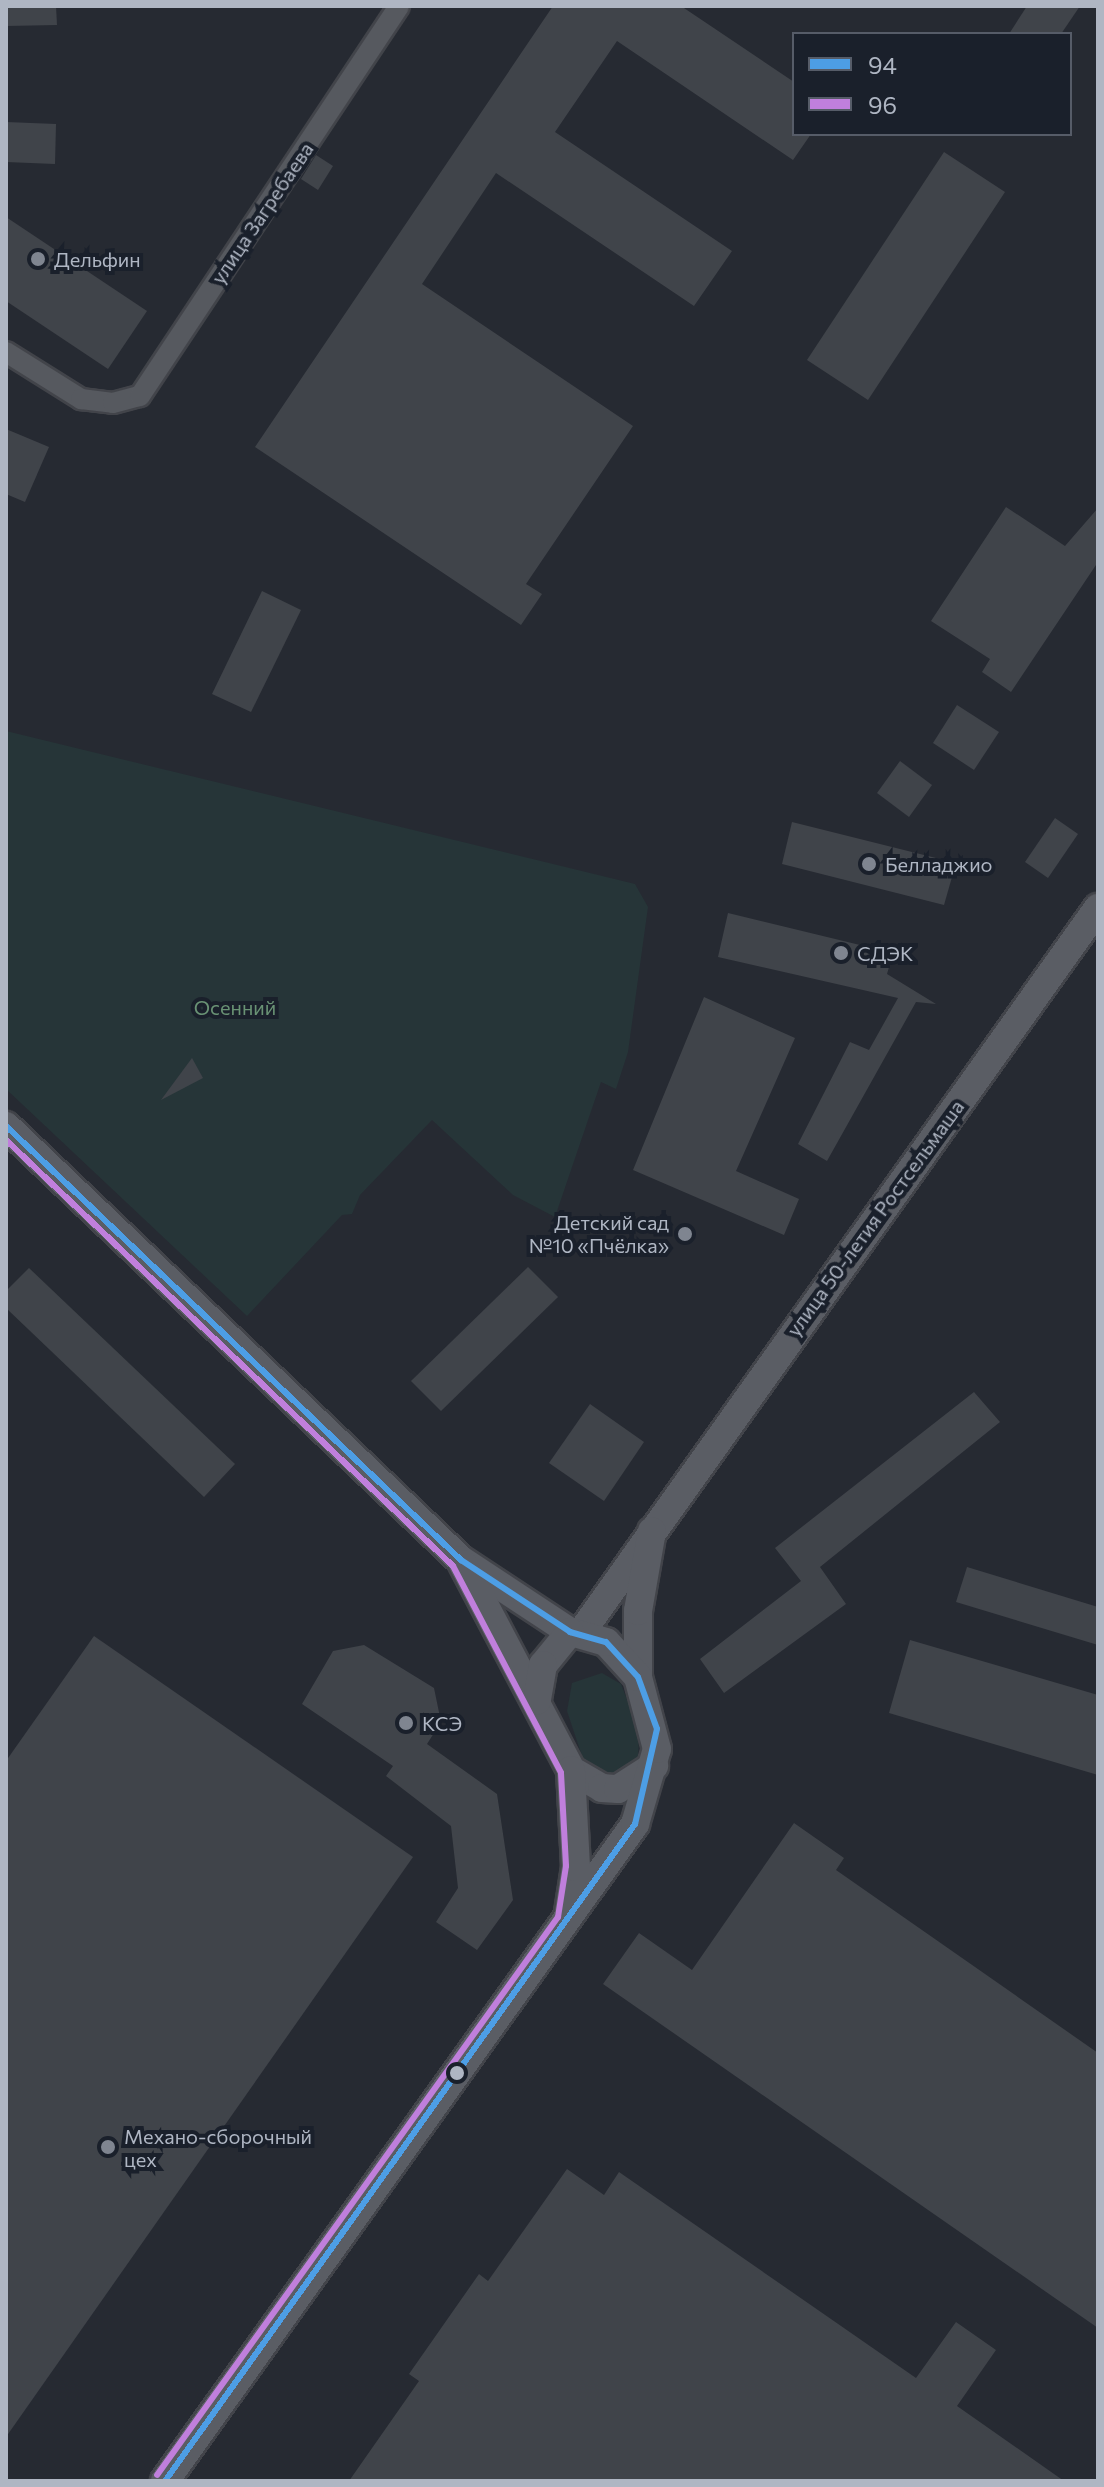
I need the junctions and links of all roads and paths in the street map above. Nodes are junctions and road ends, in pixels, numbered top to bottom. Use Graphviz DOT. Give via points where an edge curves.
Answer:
graph roads {
  1 [pos="399,6"];
  2 [pos="6,352"];
  3 [pos="1098,908"];
  4 [pos="6,1126"];
  5 [pos="653,1528"];
  6 [pos="461,1560"];
  7 [pos="576,1631"];
  8 [pos="638,1677"];
  9 [pos="537,1700"];
  10 [pos="654,1766"];
  11 [pos="571,1770"];
  12 [pos="567,1921"];
  13 [pos="165,2481"];
  1 -- 2 [label="street, улица Загребаева" via="140,396 113,403 81,399"];
  3 -- 5 [label="main road, улица 50-летия Ростсельмаша"];
  4 -- 6 [label="main road"];
  5 -- 7 [label="main road, улица 50-летия Ростсельмаша"];
  5 -- 8 [label="main road" via="638,1611"];
  6 -- 7 [label="main road"];
  6 -- 9 [label="main road"];
  7 -- 8 [label="main road" via="606,1642"];
  7 -- 9 [label="main road" via="543,1665"];
  8 -- 10 [label="main road" via="657,1729"];
  9 -- 11 [label="main road"];
  10 -- 11 [label="main road" via="618,1789"];
  10 -- 12 [label="main road" via="635,1824"];
  11 -- 12 [label="main road" via="576,1867"];
  12 -- 13 [label="main road"];
}
